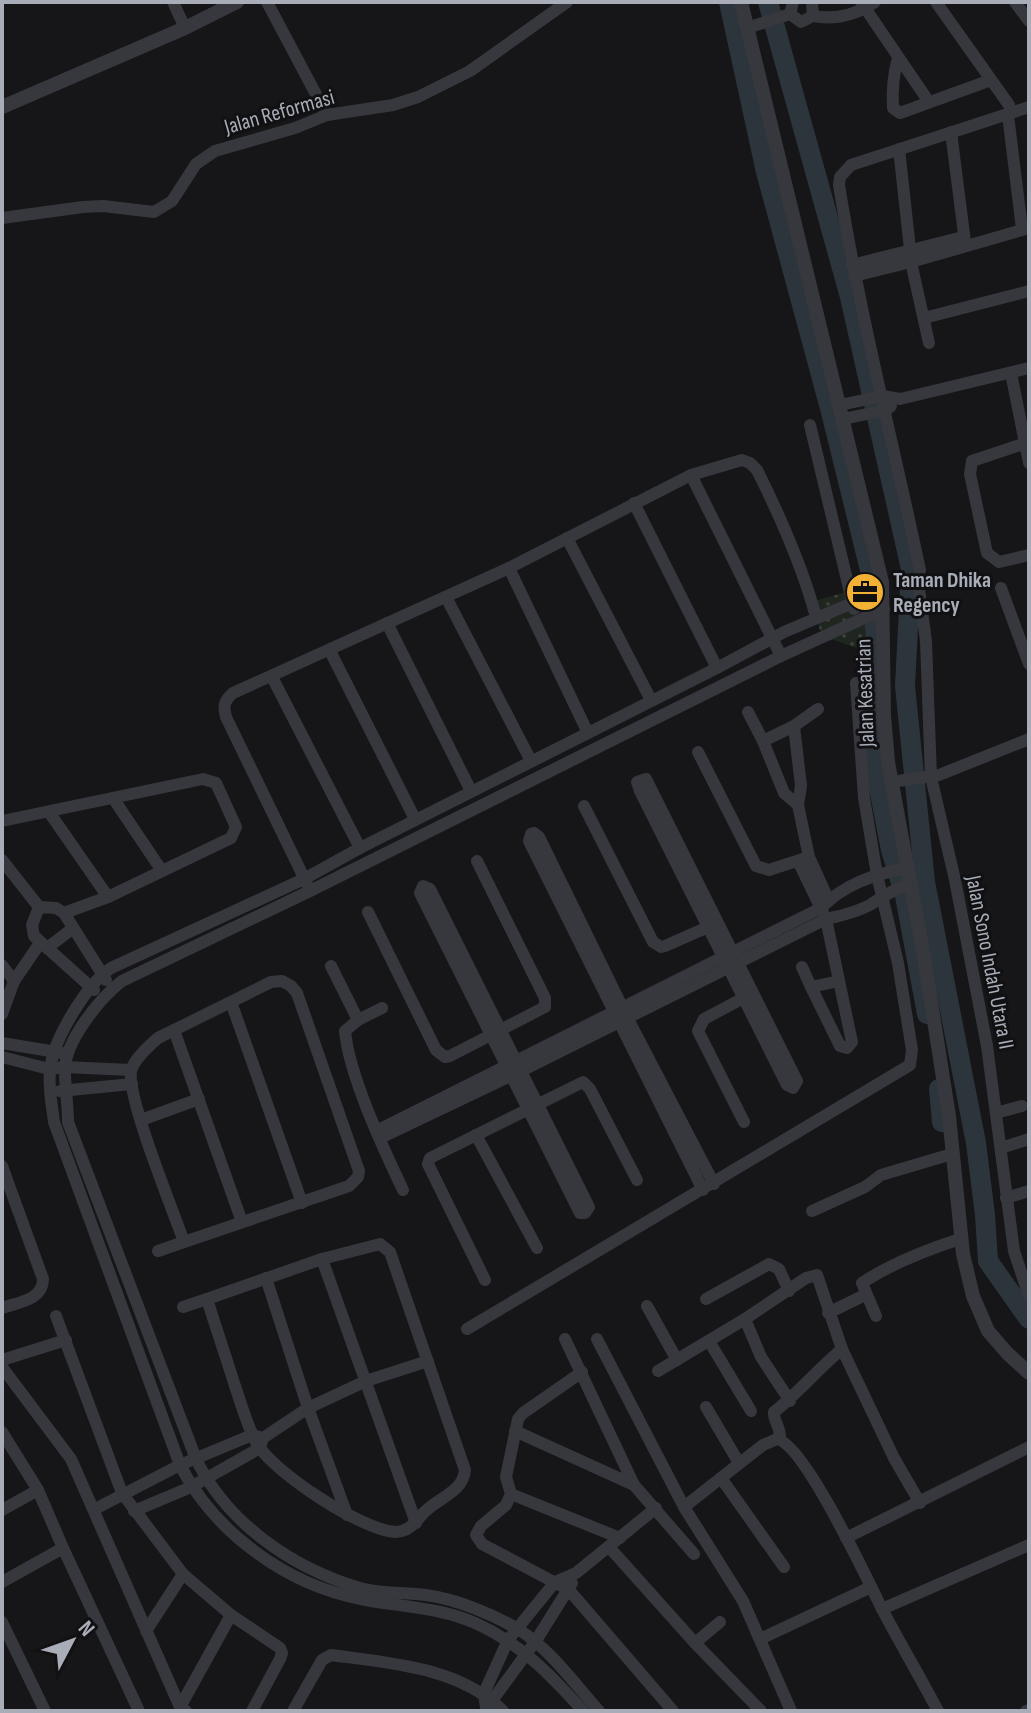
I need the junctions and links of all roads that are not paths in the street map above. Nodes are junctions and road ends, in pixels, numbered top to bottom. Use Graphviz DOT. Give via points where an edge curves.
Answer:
graph roads {
  1 [pos="173,2"];
  2 [pos="237,2"];
  3 [pos="267,2"];
  4 [pos="741,2"];
  5 [pos="812,2"];
  6 [pos="936,2"];
  7 [pos="1015,2"];
  8 [pos="560,4"];
  9 [pos="867,4"];
  10 [pos="792,8"];
  11 [pos="813,16"];
  12 [pos="1029,21"];
  13 [pos="751,27"];
  14 [pos="185,28"];
  15 [pos="898,58"];
  16 [pos="991,80"];
  17 [pos="929,102"];
  18 [pos="2,107"];
  19 [pos="1029,107"];
  20 [pos="1008,110"];
  21 [pos="327,115"];
  22 [pos="951,132"];
  23 [pos="899,149"];
  24 [pos="2,218"];
  25 [pos="1026,229"];
  26 [pos="964,241"];
  27 [pos="910,256"];
  28 [pos="853,270"];
  29 [pos="1029,291"];
  30 [pos="924,318"];
  31 [pos="929,343"];
  32 [pos="1029,368"];
  33 [pos="1011,373"];
  34 [pos="878,397"];
  35 [pos="900,399"];
  36 [pos="882,411"];
  37 [pos="845,412"];
  38 [pos="810,425"];
  39 [pos="1027,443"];
  40 [pos="1029,463"];
  41 [pos="691,475"];
  42 [pos="634,503"];
  43 [pos="567,538"];
  44 [pos="1029,555"];
  45 [pos="509,568"];
  46 [pos="920,570"];
  47 [pos="1001,588"];
  48 [pos="919,589"];
  49 [pos="880,590"];
  50 [pos="446,597"];
  51 [pos="857,599"];
  52 [pos="872,613"];
  53 [pos="816,617"];
  54 [pos="387,623"];
  55 [pos="778,635"];
  56 [pos="330,651"];
  57 [pos="787,653"];
  58 [pos="1029,664"];
  59 [pos="717,668"];
  60 [pos="272,677"];
  61 [pos="856,683"];
  62 [pos="651,700"];
  63 [pos="818,709"];
  64 [pos="748,712"];
  65 [pos="619,718"];
  66 [pos="794,726"];
  67 [pos="628,731"];
  68 [pos="588,733"];
  69 [pos="1029,739"];
  70 [pos="763,741"];
  71 [pos="698,752"];
  72 [pos="531,761"];
  73 [pos="507,774"];
  74 [pos="925,778"];
  75 [pos="492,782"];
  76 [pos="895,782"];
  77 [pos="515,788"];
  78 [pos="471,791"];
  79 [pos="499,796"];
  80 [pos="113,798"];
  81 [pos="798,805"];
  82 [pos="584,806"];
  83 [pos="49,812"];
  84 [pos="415,819"];
  85 [pos="2,821"];
  86 [pos="671,839"];
  87 [pos="360,848"];
  88 [pos="804,859"];
  89 [pos="2,860"];
  90 [pos="477,861"];
  91 [pos="905,868"];
  92 [pos="162,871"];
  93 [pos="320,871"];
  94 [pos="883,874"];
  95 [pos="304,879"];
  96 [pos="327,883"];
  97 [pos="909,885"];
  98 [pos="310,891"];
  99 [pos="886,892"];
  100 [pos="108,897"];
  101 [pos="259,899"];
  102 [pos="39,907"];
  103 [pos="825,909"];
  104 [pos="265,912"];
  105 [pos="368,912"];
  106 [pos="64,913"];
  107 [pos="572,916"];
  108 [pos="714,925"];
  109 [pos="72,929"];
  110 [pos="188,931"];
  111 [pos="195,945"];
  112 [pos="44,946"];
  113 [pos="454,949"];
  114 [pos="732,960"];
  115 [pos="2,965"];
  116 [pos="331,966"];
  117 [pos="802,967"];
  118 [pos="101,974"];
  119 [pos="14,981"];
  120 [pos="839,981"];
  121 [pos="89,987"];
  122 [pos="811,987"];
  123 [pos="108,992"];
  124 [pos="749,996"];
  125 [pos="231,1002"];
  126 [pos="382,1008"];
  127 [pos="2,1014"];
  128 [pos="621,1016"];
  129 [pos="358,1020"];
  130 [pos="174,1030"];
  131 [pos="496,1032"];
  132 [pos="2,1043"];
  133 [pos="56,1051"];
  134 [pos="2,1057"];
  135 [pos="67,1061"];
  136 [pos="49,1069"];
  137 [pos="513,1069"];
  138 [pos="132,1077"];
  139 [pos="67,1090"];
  140 [pos="50,1093"];
  141 [pos="199,1099"];
  142 [pos="532,1106"];
  143 [pos="1022,1106"];
  144 [pos="996,1113"];
  145 [pos="141,1120"];
  146 [pos="744,1122"];
  147 [pos="379,1134"];
  148 [pos="476,1135"];
  149 [pos="1029,1139"];
  150 [pos="1001,1148"];
  151 [pos="952,1154"];
  152 [pos="2,1166"];
  153 [pos="568,1179"];
  154 [pos="637,1180"];
  155 [pos="708,1187"];
  156 [pos="403,1190"];
  157 [pos="1029,1191"];
  158 [pos="1006,1198"];
  159 [pos="302,1203"];
  160 [pos="812,1211"];
  161 [pos="242,1222"];
  162 [pos="960,1239"];
  163 [pos="184,1242"];
  164 [pos="537,1248"];
  165 [pos="158,1251"];
  166 [pos="322,1259"];
  167 [pos="1024,1263"];
  168 [pos="1026,1277"];
  169 [pos="266,1278"];
  170 [pos="485,1280"];
  171 [pos="131,1291"];
  172 [pos="789,1291"];
  173 [pos="865,1295"];
  174 [pos="118,1296"];
  175 [pos="1029,1296"];
  176 [pos="207,1299"];
  177 [pos="706,1299"];
  178 [pos="647,1306"];
  179 [pos="183,1307"];
  180 [pos="2,1308"];
  181 [pos="828,1313"];
  182 [pos="56,1316"];
  183 [pos="876,1316"];
  184 [pos="745,1319"];
  185 [pos="467,1329"];
  186 [pos="565,1339"];
  187 [pos="597,1339"];
  188 [pos="66,1340"];
  189 [pos="709,1341"];
  190 [pos="842,1349"];
  191 [pos="2,1360"];
  192 [pos="677,1360"];
  193 [pos="428,1361"];
  194 [pos="2,1367"];
  195 [pos="658,1371"];
  196 [pos="582,1372"];
  197 [pos="1029,1373"];
  198 [pos="366,1381"];
  199 [pos="790,1401"];
  200 [pos="706,1407"];
  201 [pos="308,1408"];
  202 [pos="751,1411"];
  203 [pos="515,1431"];
  204 [pos="2,1432"];
  205 [pos="780,1439"];
  206 [pos="258,1440"];
  207 [pos="1029,1447"];
  208 [pos="7,1449"];
  209 [pos="196,1459"];
  210 [pos="739,1463"];
  211 [pos="180,1465"];
  212 [pos="721,1478"];
  213 [pos="205,1479"];
  214 [pos="634,1485"];
  215 [pos="191,1487"];
  216 [pos="38,1490"];
  217 [pos="122,1493"];
  218 [pos="511,1494"];
  219 [pos="920,1503"];
  220 [pos="684,1507"];
  221 [pos="656,1508"];
  222 [pos="95,1509"];
  223 [pos="2,1510"];
  224 [pos="134,1511"];
  225 [pos="347,1515"];
  226 [pos="416,1523"];
  227 [pos="620,1538"];
  228 [pos="846,1538"];
  229 [pos="1029,1545"];
  230 [pos="609,1547"];
  231 [pos="63,1548"];
  232 [pos="694,1554"];
  233 [pos="784,1567"];
  234 [pos="576,1573"];
  235 [pos="183,1574"];
  236 [pos="2,1582"];
  237 [pos="555,1582"];
  238 [pos="871,1587"];
  239 [pos="569,1590"];
  240 [pos="882,1609"];
  241 [pos="231,1615"];
  242 [pos="2,1622"];
  243 [pos="720,1622"];
  244 [pos="517,1628"];
  245 [pos="146,1631"];
  246 [pos="760,1639"];
  247 [pos="508,1640"];
  248 [pos="535,1642"];
  249 [pos="695,1643"];
  250 [pos="527,1654"];
  251 [pos="487,1703"];
  252 [pos="183,1709"];
  253 [pos="45,1711"];
  254 [pos="139,1711"];
  255 [pos="252,1711"];
  256 [pos="293,1711"];
  257 [pos="503,1711"];
  258 [pos="583,1711"];
  259 [pos="599,1711"];
  260 [pos="673,1711"];
  261 [pos="761,1711"];
  262 [pos="791,1711"];
  263 [pos="938,1711"];
  1 -- 14 [label="street"];
  2 -- 14 [label="street"];
  3 -- 21 [label="street"];
  4 -- 13 [label="street, Jalan Kesatrian"];
  5 -- 11 [label="street"];
  6 -- 16 [label="street"];
  7 -- 12 [label="street"];
  8 -- 21 [label="street, Jalan Reformasi" via="470,71 418,97"];
  9 -- 11 [label="street" via="831,19"];
  9 -- 15 [label="street"];
  10 -- 11 [label="street" via="801,22"];
  10 -- 13 [label="street" via="777,20"];
  13 -- 37 [label="street, Jalan Kesatrian"];
  14 -- 18 [label="street"];
  15 -- 17 [label="street"];
  15 -- 17 [label="street" via="893,108 905,112"];
  16 -- 17 [label="street"];
  16 -- 20 [label="street"];
  19 -- 20 [label="street"];
  20 -- 22 [label="street"];
  20 -- 25 [label="street"];
  21 -- 24 [label="street, Jalan Reformasi" via="205,156 172,201 154,212 103,206"];
  22 -- 23 [label="street"];
  22 -- 26 [label="street"];
  23 -- 27 [label="street"];
  23 -- 28 [label="street" via="851,165 840,177"];
  25 -- 26 [label="street"];
  26 -- 27 [label="street"];
  27 -- 28 [label="street"];
  27 -- 30 [label="street"];
  28 -- 34 [label="street"];
  29 -- 30 [label="street"];
  30 -- 31 [label="street"];
  32 -- 33 [label="street"];
  33 -- 35 [label="street"];
  33 -- 39 [label="street"];
  34 -- 35 [label="street"];
  34 -- 36 [label="street"];
  34 -- 37 [label="street"];
  35 -- 36 [label="street"];
  36 -- 37 [label="street"];
  36 -- 46 [label="street"];
  37 -- 49 [label="street, Jalan Kesatrian"];
  38 -- 51 [label="street"];
  39 -- 40 [label="street"];
  39 -- 44 [label="street" via="972,461 970,474 987,553 999,562"];
  41 -- 42 [label="street"];
  41 -- 53 [label="street" via="731,461 750,463 790,537"];
  41 -- 55 [label="street"];
  42 -- 43 [label="street"];
  42 -- 59 [label="street"];
  43 -- 45 [label="street"];
  43 -- 62 [label="street"];
  45 -- 50 [label="street"];
  45 -- 68 [label="street"];
  47 -- 58 [label="street"];
  48 -- 74 [label="street, Jalan Sono Indah Utara II" via="926,641"];
  49 -- 51 [label="street"];
  49 -- 52 [label="street, Jalan Kesatrian"];
  50 -- 54 [label="street"];
  50 -- 72 [label="street"];
  51 -- 52 [label="street"];
  51 -- 53 [label="street"];
  52 -- 57 [label="street"];
  52 -- 76 [label="street, Jalan Kesatrian"];
  53 -- 55 [label="street"];
  54 -- 56 [label="street"];
  54 -- 78 [label="street"];
  55 -- 57 [label="street"];
  55 -- 59 [label="street"];
  56 -- 60 [label="street"];
  56 -- 84 [label="street"];
  57 -- 67 [label="street"];
  59 -- 62 [label="street"];
  60 -- 87 [label="street"];
  60 -- 95 [label="street" via="233,693 223,708"];
  61 -- 94 [label="street" via="864,798"];
  62 -- 65 [label="street"];
  63 -- 66 [label="street"];
  64 -- 70 [label="street"];
  65 -- 67 [label="street"];
  65 -- 68 [label="street"];
  66 -- 70 [label="street"];
  66 -- 81 [label="street"];
  67 -- 77 [label="street"];
  68 -- 72 [label="street"];
  69 -- 74 [label="street"];
  70 -- 81 [label="street" via="784,793"];
  71 -- 88 [label="street" via="756,866 769,870"];
  72 -- 73 [label="street"];
  73 -- 75 [label="street"];
  73 -- 77 [label="street"];
  74 -- 76 [label="street"];
  74 -- 144 [label="street, Jalan Sono Indah Utara II" via="978,993"];
  75 -- 78 [label="street"];
  75 -- 79 [label="street"];
  76 -- 91 [label="street, Jalan Kesatrian"];
  77 -- 79 [label="street"];
  78 -- 84 [label="street"];
  79 -- 96 [label="street"];
  80 -- 83 [label="street"];
  80 -- 92 [label="street"];
  80 -- 92 [label="street" via="203,779 216,783 235,833"];
  81 -- 88 [label="street"];
  82 -- 108 [label="street" via="653,942 665,946"];
  83 -- 85 [label="street"];
  83 -- 100 [label="street"];
  84 -- 87 [label="street"];
  86 -- 108 [label="street"];
  87 -- 93 [label="street"];
  88 -- 103 [label="street"];
  89 -- 102 [label="street"];
  90 -- 131 [label="street" via="545,998 540,1011"];
  91 -- 94 [label="street"];
  91 -- 97 [label="street, Jalan Kesatrian"];
  92 -- 100 [label="street"];
  93 -- 95 [label="street"];
  93 -- 96 [label="street"];
  94 -- 99 [label="street"];
  94 -- 103 [label="street" via="837,893"];
  95 -- 98 [label="street"];
  95 -- 101 [label="street"];
  96 -- 98 [label="street"];
  97 -- 99 [label="street"];
  97 -- 151 [label="street, Jalan Kesatrian"];
  98 -- 104 [label="street"];
  99 -- 103 [label="street" via="847,915"];
  99 -- 155 [label="street" via="912,1050 910,1065"];
  100 -- 106 [label="street"];
  101 -- 104 [label="street"];
  101 -- 110 [label="street"];
  102 -- 106 [label="street"];
  102 -- 112 [label="street" via="32,925"];
  103 -- 114 [label="street"];
  103 -- 120 [label="street"];
  104 -- 111 [label="street"];
  105 -- 131 [label="street" via="436,1050 450,1056"];
  106 -- 109 [label="street"];
  107 -- 107 [label="street" via="529,841 531,834 539,837"];
  107 -- 128 [label="street"];
  108 -- 114 [label="street"];
  109 -- 112 [label="street"];
  109 -- 118 [label="street"];
  110 -- 111 [label="street"];
  110 -- 118 [label="street"];
  111 -- 123 [label="street"];
  112 -- 119 [label="street"];
  112 -- 121 [label="street"];
  113 -- 131 [label="street"];
  114 -- 124 [label="street"];
  114 -- 128 [label="street"];
  115 -- 119 [label="street"];
  116 -- 129 [label="street"];
  117 -- 122 [label="street"];
  118 -- 121 [label="street"];
  118 -- 123 [label="street"];
  119 -- 127 [label="street"];
  120 -- 122 [label="street"];
  120 -- 122 [label="street" via="852,1042 847,1048 840,1046"];
  121 -- 123 [label="street"];
  121 -- 133 [label="street"];
  123 -- 135 [label="street" via="78,1033"];
  124 -- 124 [label="street" via="797,1081 793,1088 787,1085"];
  124 -- 146 [label="street" via="704,1019 698,1031"];
  125 -- 130 [label="street"];
  125 -- 159 [label="street"];
  125 -- 159 [label="street" via="271,982 282,981 297,993 359,1171 349,1186"];
  126 -- 129 [label="street"];
  128 -- 137 [label="street"];
  128 -- 155 [label="street"];
  129 -- 147 [label="street" via="347,1026 345,1037"];
  130 -- 138 [label="street" via="146,1050"];
  130 -- 141 [label="street"];
  131 -- 137 [label="street"];
  132 -- 133 [label="street"];
  133 -- 135 [label="street"];
  133 -- 136 [label="street"];
  134 -- 136 [label="street"];
  135 -- 136 [label="street"];
  135 -- 138 [label="street"];
  135 -- 139 [label="street"];
  136 -- 140 [label="street"];
  137 -- 142 [label="street"];
  137 -- 147 [label="street"];
  138 -- 139 [label="street"];
  138 -- 145 [label="street"];
  139 -- 140 [label="street"];
  139 -- 171 [label="street" via="68,1122"];
  140 -- 174 [label="street" via="54,1122"];
  141 -- 145 [label="street"];
  141 -- 161 [label="street"];
  142 -- 148 [label="street"];
  142 -- 153 [label="street"];
  142 -- 154 [label="street" via="577,1083 587,1084"];
  143 -- 144 [label="street"];
  144 -- 150 [label="street, Jalan Sono Indah Utara II"];
  145 -- 163 [label="street"];
  147 -- 156 [label="street"];
  148 -- 164 [label="street"];
  148 -- 170 [label="street" via="430,1158 428,1164"];
  149 -- 150 [label="street"];
  150 -- 158 [label="street, Jalan Sono Indah Utara II"];
  151 -- 160 [label="street" via="881,1175"];
  151 -- 162 [label="street, Jalan Kesatrian"];
  152 -- 180 [label="street" via="43,1279 39,1294"];
  155 -- 185 [label="street"];
  157 -- 158 [label="street"];
  158 -- 167 [label="street, Jalan Sono Indah Utara II" via="1012,1241"];
  159 -- 161 [label="street"];
  161 -- 163 [label="street"];
  162 -- 173 [label="street" via="864,1281"];
  162 -- 197 [label="street, Jalan Kesatrian" via="973,1296 988,1331"];
  163 -- 165 [label="street"];
  166 -- 169 [label="street"];
  166 -- 193 [label="street" via="372,1245 386,1247"];
  166 -- 198 [label="street"];
  167 -- 168 [label="street, Jalan Sono Indah Utara II"];
  168 -- 175 [label="street, Jalan Sono Indah Utara II"];
  169 -- 176 [label="street"];
  169 -- 201 [label="street"];
  171 -- 174 [label="street"];
  171 -- 209 [label="street"];
  172 -- 177 [label="street" via="779,1269 769,1264"];
  172 -- 181 [label="street" via="817,1275"];
  172 -- 184 [label="street"];
  173 -- 181 [label="street"];
  173 -- 183 [label="street"];
  174 -- 211 [label="street"];
  176 -- 179 [label="street"];
  176 -- 206 [label="street"];
  178 -- 192 [label="street"];
  181 -- 190 [label="street"];
  182 -- 188 [label="street"];
  184 -- 189 [label="street"];
  184 -- 199 [label="street" via="761,1357"];
  186 -- 196 [label="street"];
  187 -- 220 [label="street"];
  188 -- 191 [label="street"];
  188 -- 217 [label="street"];
  189 -- 192 [label="street"];
  189 -- 202 [label="street"];
  190 -- 199 [label="street"];
  190 -- 219 [label="street"];
  192 -- 195 [label="street"];
  193 -- 198 [label="street"];
  193 -- 226 [label="street" via="465,1470 459,1487 435,1501"];
  194 -- 222 [label="street" via="61,1443"];
  196 -- 203 [label="street" via="523,1413"];
  196 -- 214 [label="street"];
  198 -- 201 [label="street"];
  198 -- 226 [label="street"];
  199 -- 205 [label="street" via="773,1415 781,1428"];
  200 -- 210 [label="street"];
  201 -- 206 [label="street"];
  201 -- 225 [label="street"];
  203 -- 214 [label="street"];
  203 -- 218 [label="street" via="506,1477"];
  204 -- 208 [label="street"];
  205 -- 210 [label="street"];
  205 -- 228 [label="street" via="800,1460"];
  206 -- 209 [label="street"];
  206 -- 213 [label="street"];
  206 -- 225 [label="street" via="313,1493"];
  207 -- 219 [label="street"];
  208 -- 216 [label="street"];
  209 -- 211 [label="street"];
  209 -- 213 [label="street"];
  210 -- 212 [label="street"];
  211 -- 215 [label="street"];
  211 -- 217 [label="street"];
  212 -- 220 [label="street"];
  212 -- 233 [label="street"];
  213 -- 215 [label="street"];
  213 -- 244 [label="street" via="244,1523 311,1569 361,1588 430,1595"];
  214 -- 221 [label="street"];
  215 -- 224 [label="street"];
  215 -- 247 [label="street" via="238,1538 307,1584 363,1600 427,1608"];
  216 -- 223 [label="street"];
  216 -- 231 [label="street"];
  217 -- 222 [label="street"];
  217 -- 224 [label="street"];
  218 -- 227 [label="street"];
  218 -- 237 [label="street" via="499,1513 476,1531 478,1540"];
  219 -- 228 [label="street"];
  220 -- 246 [label="street" via="734,1585"];
  221 -- 227 [label="street"];
  221 -- 232 [label="street"];
  222 -- 245 [label="street"];
  224 -- 235 [label="street"];
  225 -- 226 [label="street" via="397,1532"];
  227 -- 230 [label="street"];
  228 -- 238 [label="street"];
  229 -- 240 [label="street"];
  230 -- 234 [label="street"];
  230 -- 249 [label="street"];
  231 -- 236 [label="street"];
  231 -- 254 [label="street"];
  234 -- 237 [label="street"];
  234 -- 239 [label="street"];
  235 -- 241 [label="street"];
  235 -- 245 [label="street"];
  237 -- 239 [label="street"];
  237 -- 244 [label="street"];
  238 -- 240 [label="street"];
  238 -- 246 [label="street"];
  239 -- 248 [label="street"];
  239 -- 260 [label="street"];
  240 -- 263 [label="street"];
  241 -- 252 [label="street"];
  241 -- 255 [label="street" via="282,1653"];
  242 -- 253 [label="street"];
  243 -- 249 [label="street"];
  244 -- 247 [label="street"];
  244 -- 248 [label="street"];
  245 -- 252 [label="street"];
  246 -- 262 [label="street"];
  247 -- 250 [label="street"];
  247 -- 251 [label="street"];
  248 -- 250 [label="street"];
  248 -- 259 [label="street"];
  249 -- 261 [label="street"];
  250 -- 251 [label="street"];
  250 -- 258 [label="street"];
  251 -- 256 [label="street" via="461,1682 428,1671 331,1655 322,1660"];
  251 -- 257 [label="street"];
}
